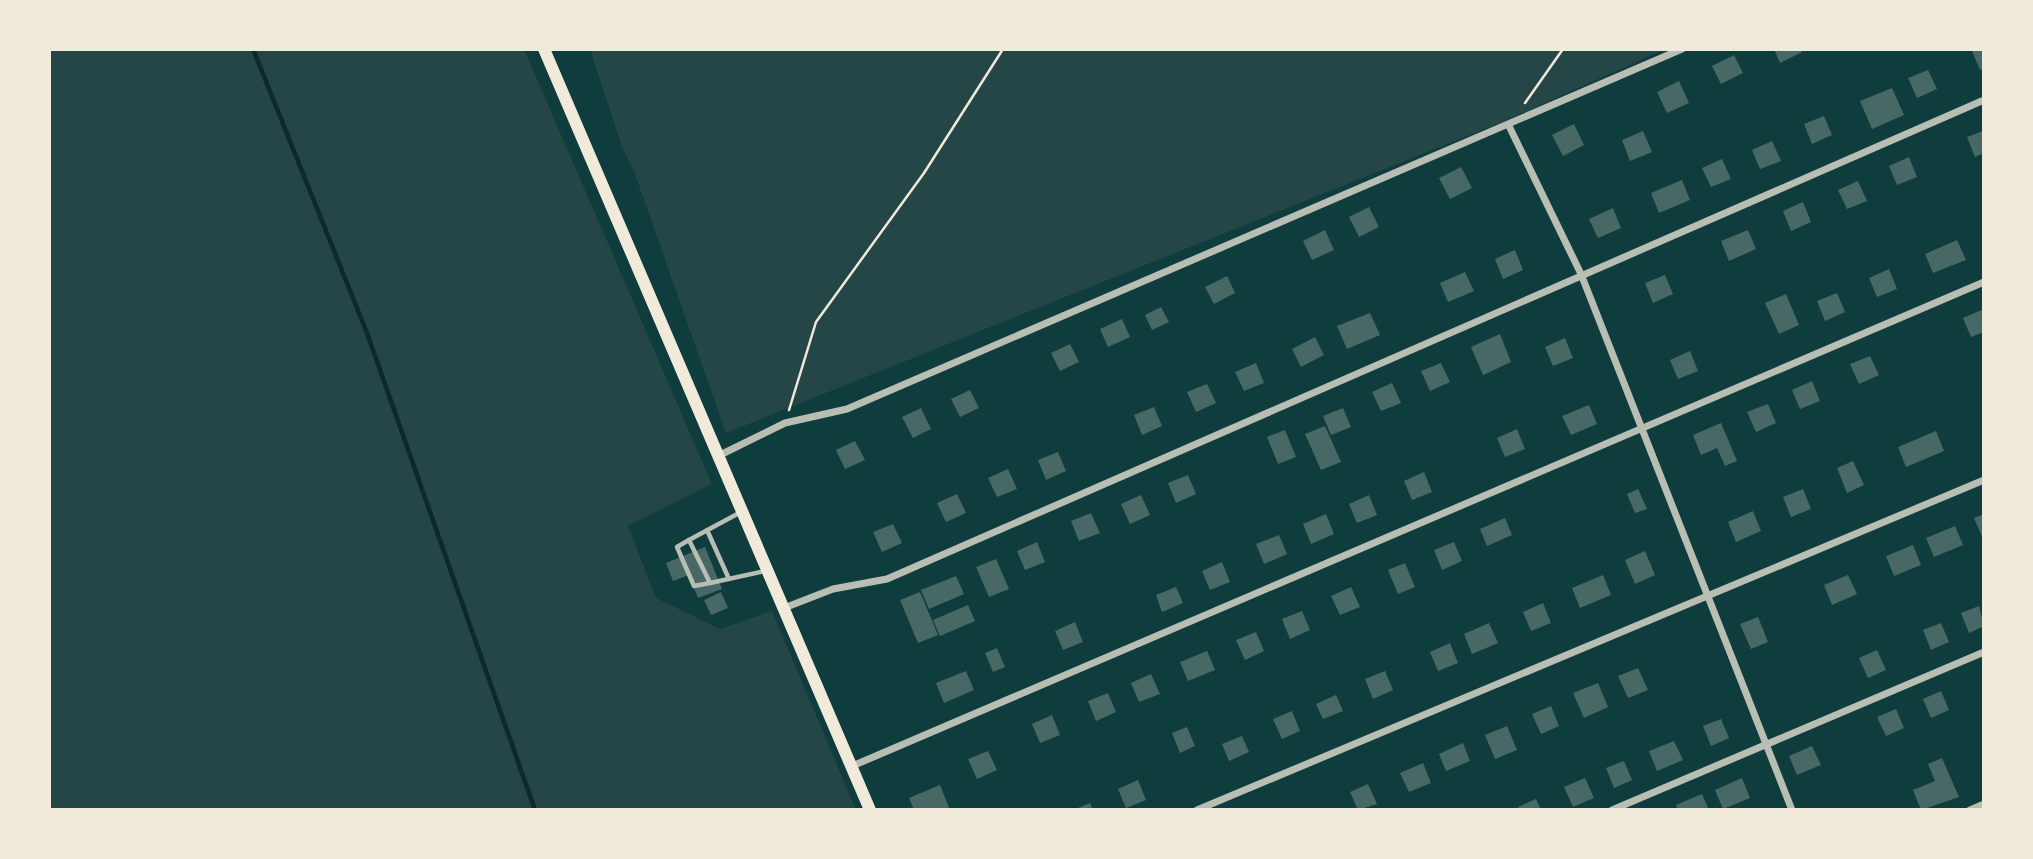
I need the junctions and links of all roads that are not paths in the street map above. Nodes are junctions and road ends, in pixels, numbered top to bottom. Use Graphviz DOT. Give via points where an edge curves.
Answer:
graph roads {
  1 [pos="544,49"];
  2 [pos="1682,49"];
  3 [pos="1984,100"];
  4 [pos="1509,126"];
  5 [pos="1581,274"];
  6 [pos="1984,282"];
  7 [pos="1643,427"];
  8 [pos="718,456"];
  9 [pos="1984,480"];
  10 [pos="742,511"];
  11 [pos="707,530"];
  12 [pos="690,540"];
  13 [pos="767,571"];
  14 [pos="729,579"];
  15 [pos="710,583"];
  16 [pos="1708,596"];
  17 [pos="783,608"];
  18 [pos="1984,652"];
  19 [pos="1766,744"];
  20 [pos="850,766"];
  21 [pos="1984,804"];
  22 [pos="870,810"];
  23 [pos="1197,810"];
  24 [pos="1612,810"];
  25 [pos="1792,810"];
  26 [pos="1970,810"];
  1 -- 8 [label="main road"];
  2 -- 4 [label="street"];
  3 -- 5 [label="street"];
  4 -- 5 [label="street"];
  4 -- 8 [label="street" via="847,410 785,423"];
  5 -- 7 [label="street"];
  5 -- 17 [label="street" via="887,579 833,589"];
  6 -- 7 [label="street"];
  7 -- 16 [label="street"];
  7 -- 20 [label="street"];
  8 -- 10 [label="main road"];
  9 -- 16 [label="street"];
  10 -- 11 [label="lane"];
  10 -- 13 [label="main road"];
  11 -- 12 [label="lane"];
  11 -- 14 [label="lane"];
  12 -- 15 [label="lane"];
  12 -- 15 [label="lane" via="677,547 694,586"];
  13 -- 14 [label="lane"];
  13 -- 17 [label="main road"];
  14 -- 15 [label="lane"];
  16 -- 19 [label="street"];
  16 -- 23 [label="street"];
  17 -- 20 [label="main road"];
  18 -- 19 [label="street"];
  19 -- 24 [label="street"];
  19 -- 25 [label="street"];
  20 -- 22 [label="main road"];
  21 -- 26 [label="street"];
}
